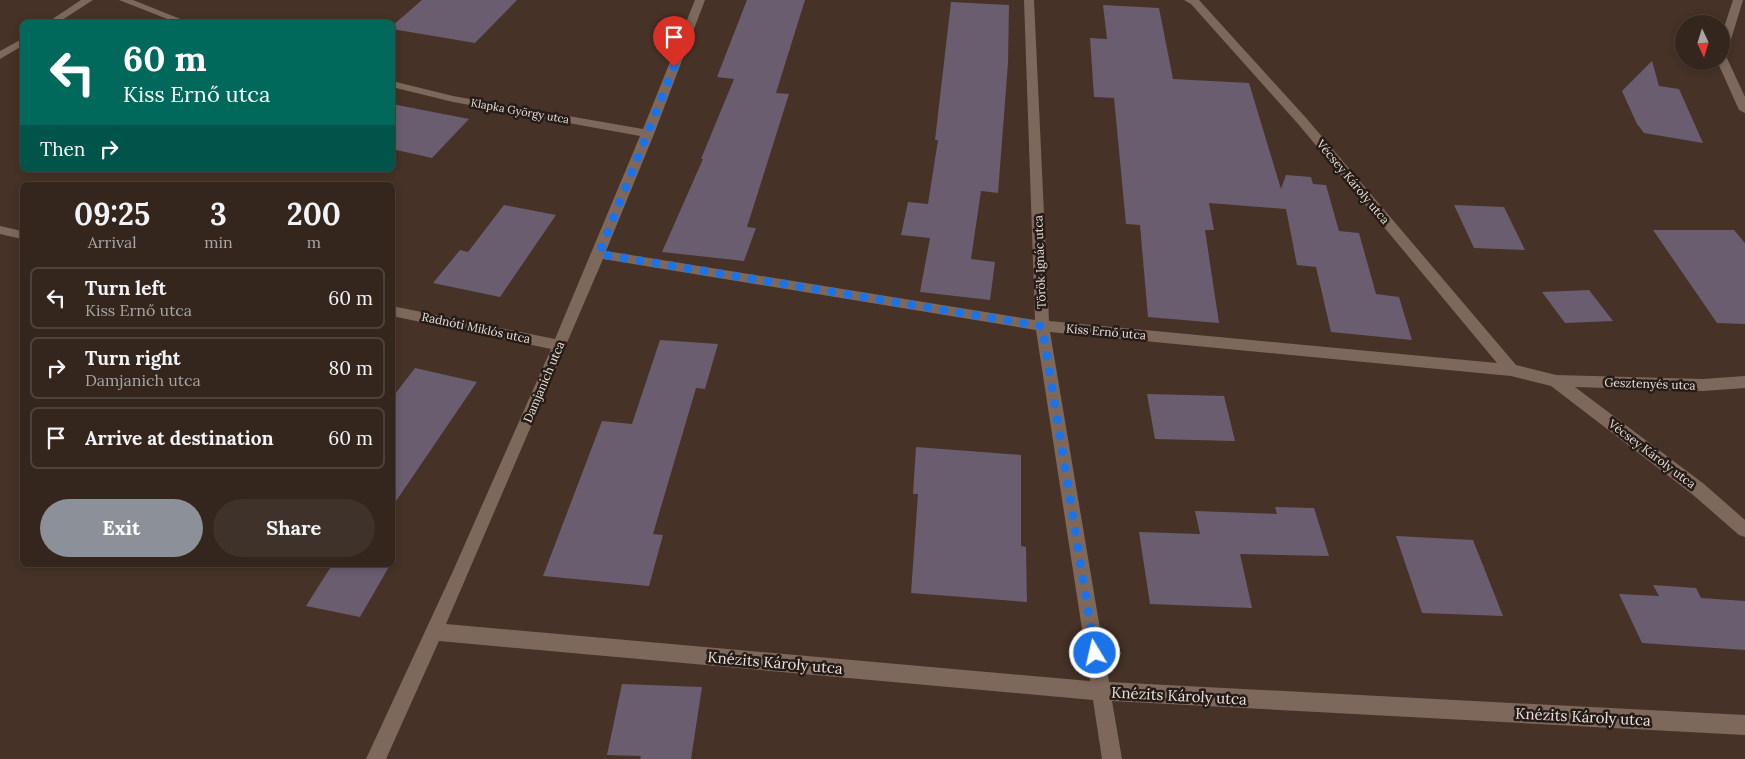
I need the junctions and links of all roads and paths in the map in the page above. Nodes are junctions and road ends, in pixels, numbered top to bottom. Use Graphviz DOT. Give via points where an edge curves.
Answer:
graph roads {
  1 [pos="88,0"];
  2 [pos="124,0"];
  3 [pos="700,0"];
  4 [pos="1029,0"];
  5 [pos="1189,0"];
  6 [pos="1738,0"];
  7 [pos="56,20"];
  8 [pos="178,20"];
  9 [pos="1730,26"];
  10 [pos="20,43"];
  11 [pos="0,56"];
  12 [pos="1727,70"];
  13 [pos="395,85"];
  14 [pos="1745,110"];
  15 [pos="648,134"];
  16 [pos="0,230"];
  17 [pos="20,235"];
  18 [pos="599,254"];
  19 [pos="395,312"];
  20 [pos="1042,326"];
  21 [pos="560,345"];
  22 [pos="1511,370"];
  23 [pos="1556,381"];
  24 [pos="1745,382"];
  25 [pos="1745,530"];
  26 [pos="435,632"];
  27 [pos="1101,692"];
  28 [pos="1745,725"];
  29 [pos="376,759"];
  30 [pos="1112,759"];
  1 -- 7 [label="street"];
  2 -- 8 [label="street"];
  3 -- 15 [label="street, Damjanich utca"];
  4 -- 20 [label="street, Török Ignác utca"];
  5 -- 22 [label="street, Vécsey Károly utca" via="1195,2 1303,122"];
  6 -- 9 [label="street"];
  10 -- 11 [label="street"];
  12 -- 14 [label="street"];
  13 -- 15 [label="street, Klapka György utca" via="453,99"];
  15 -- 18 [label="street, Damjanich utca"];
  16 -- 17 [label="street"];
  18 -- 20 [label="street, Kiss Ernő utca"];
  18 -- 21 [label="street, Damjanich utca"];
  19 -- 21 [label="street, Radnóti Miklós utca"];
  20 -- 22 [label="street, Kiss Ernő utca"];
  20 -- 27 [label="street, Török Ignác utca"];
  21 -- 26 [label="street, Damjanich utca"];
  22 -- 23 [label="street, Kiss Ernő utca"];
  23 -- 24 [label="street, Gesztenyés utca" via="1703,385"];
  23 -- 25 [label="street, Vécsey Károly utca" via="1698,489"];
  26 -- 27 [label="street, Knézits Károly utca"];
  26 -- 29 [label="street, Damjanich utca"];
  27 -- 28 [label="street, Knézits Károly utca"];
  27 -- 30 [label="street, Török Ignác utca"];
}
